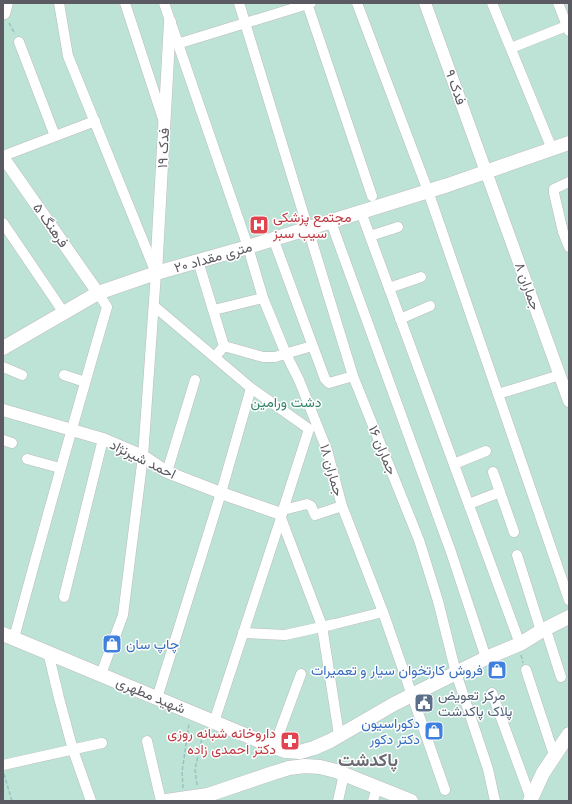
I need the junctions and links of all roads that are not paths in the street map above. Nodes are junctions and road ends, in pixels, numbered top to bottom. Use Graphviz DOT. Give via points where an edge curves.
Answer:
graph roads {
  1 [pos="8,3"];
  2 [pos="59,3"];
  3 [pos="125,3"];
  4 [pos="164,3"];
  5 [pos="238,3"];
  6 [pos="309,3"];
  7 [pos="357,3"];
  8 [pos="425,3"];
  9 [pos="492,3"];
  10 [pos="558,3"];
  11 [pos="4,13"];
  12 [pos="170,22"];
  13 [pos="246,23"];
  14 [pos="568,27"];
  15 [pos="19,42"];
  16 [pos="177,44"];
  17 [pos="511,48"];
  18 [pos="95,121"];
  19 [pos="164,122"];
  20 [pos="55,136"];
  21 [pos="569,143"];
  22 [pos="552,149"];
  23 [pos="3,156"];
  24 [pos="486,172"];
  25 [pos="569,182"];
  26 [pos="428,191"];
  27 [pos="372,196"];
  28 [pos="361,212"];
  29 [pos="331,222"];
  30 [pos="3,223"];
  31 [pos="398,227"];
  32 [pos="308,228"];
  33 [pos="370,236"];
  34 [pos="273,238"];
  35 [pos="248,247"];
  36 [pos="569,247"];
  37 [pos="198,262"];
  38 [pos="156,273"];
  39 [pos="421,277"];
  40 [pos="389,288"];
  41 [pos="98,293"];
  42 [pos="263,298"];
  43 [pos="154,306"];
  44 [pos="430,306"];
  45 [pos="214,310"];
  46 [pos="64,313"];
  47 [pos="400,319"];
  48 [pos="224,346"];
  49 [pos="312,346"];
  50 [pos="3,348"];
  51 [pos="286,354"];
  52 [pos="215,357"];
  53 [pos="3,367"];
  54 [pos="22,375"];
  55 [pos="64,375"];
  56 [pos="560,375"];
  57 [pos="353,376"];
  58 [pos="195,380"];
  59 [pos="86,382"];
  60 [pos="252,388"];
  61 [pos="498,394"];
  62 [pos="569,401"];
  63 [pos="3,410"];
  64 [pos="313,427"];
  65 [pos="72,431"];
  66 [pos="103,439"];
  67 [pos="486,451"];
  68 [pos="143,456"];
  69 [pos="28,460"];
  70 [pos="454,464"];
  71 [pos="60,468"];
  72 [pos="167,472"];
  73 [pos="493,472"];
  74 [pos="500,492"];
  75 [pos="220,494"];
  76 [pos="468,504"];
  77 [pos="342,506"];
  78 [pos="282,514"];
  79 [pos="514,532"];
  80 [pos="517,555"];
  81 [pos="64,597"];
  82 [pos="569,600"];
  83 [pos="383,612"];
  84 [pos="569,617"];
  85 [pos="322,626"];
  86 [pos="569,626"];
  87 [pos="243,633"];
  88 [pos="545,633"];
  89 [pos="8,636"];
  90 [pos="520,647"];
  91 [pos="48,652"];
  92 [pos="486,658"];
  93 [pos="526,670"];
  94 [pos="456,673"];
  95 [pos="101,674"];
  96 [pos="301,674"];
  97 [pos="561,677"];
  98 [pos="492,694"];
  99 [pos="412,695"];
  100 [pos="157,698"];
  101 [pos="210,720"];
  102 [pos="569,734"];
  103 [pos="334,738"];
  104 [pos="147,741"];
  105 [pos="102,743"];
  106 [pos="274,747"];
  107 [pos="73,750"];
  108 [pos="554,755"];
  109 [pos="3,765"];
  110 [pos="273,773"];
  111 [pos="340,773"];
  112 [pos="445,790"];
  113 [pos="375,794"];
  114 [pos="205,797"];
  115 [pos="533,798"];
  116 [pos="91,801"];
  117 [pos="161,801"];
  118 [pos="168,801"];
  119 [pos="338,801"];
  120 [pos="411,801"];
  121 [pos="495,801"];
  1 -- 11 [label="street"];
  2 -- 18 [label="street" via="68,56"];
  3 -- 19 [label="street"];
  4 -- 12 [label="street, جماران ۱۸"];
  5 -- 13 [label="street, جماران ۱۶"];
  6 -- 13 [label="street"];
  6 -- 27 [label="street"];
  7 -- 26 [label="street"];
  8 -- 24 [label="street, فدک ۹"];
  9 -- 17 [label="street"];
  10 -- 14 [label="street"];
  12 -- 16 [label="street, جماران ۱۸"];
  12 -- 19 [label="street, فدک ۱۹"];
  13 -- 16 [label="street"];
  13 -- 32 [label="street, جماران ۱۶"];
  14 -- 17 [label="street"];
  15 -- 20 [label="street"];
  16 -- 35 [label="street, جماران ۱۸"];
  17 -- 22 [label="street"];
  18 -- 20 [label="street"];
  18 -- 38 [label="street"];
  19 -- 38 [label="street, فدک ۱۹"];
  20 -- 23 [label="street"];
  21 -- 22 [label="main road, ۲۰ متری مقداد"];
  22 -- 24 [label="main road, ۲۰ متری مقداد"];
  23 -- 41 [label="street, فرهنگ ۵"];
  24 -- 26 [label="main road, ۲۰ متری مقداد"];
  24 -- 56 [label="street, جماران ۸"];
  25 -- 36 [label="street" via="554,189 554,193"];
  26 -- 28 [label="main road, ۲۰ متری مقداد"];
  26 -- 61 [label="street"];
  28 -- 29 [label="main road, ۲۰ متری مقداد"];
  28 -- 33 [label="street"];
  29 -- 32 [label="main road, ۲۰ متری مقداد"];
  29 -- 92 [label="street" via="451,552"];
  30 -- 46 [label="street"];
  31 -- 33 [label="street"];
  32 -- 34 [label="main road, ۲۰ متری مقداد"];
  32 -- 57 [label="street, جماران ۱۶"];
  33 -- 40 [label="street"];
  34 -- 35 [label="main road, ۲۰ متری مقداد"];
  34 -- 49 [label="street"];
  35 -- 37 [label="main road, ۲۰ متری مقداد"];
  35 -- 42 [label="street, جماران ۱۸"];
  37 -- 38 [label="main road, ۲۰ متری مقداد"];
  37 -- 45 [label="street"];
  38 -- 41 [label="main road, ۲۰ متری مقداد"];
  38 -- 43 [label="street"];
  39 -- 40 [label="street"];
  40 -- 47 [label="street"];
  41 -- 46 [label="main road, ۲۰ متری مقداد"];
  41 -- 59 [label="street" via="107,307"];
  42 -- 45 [label="street"];
  42 -- 51 [label="street, جماران ۱۸"];
  43 -- 52 [label="street"];
  43 -- 68 [label="street"];
  44 -- 47 [label="street"];
  45 -- 48 [label="street"];
  46 -- 50 [label="main road, ۲۰ متری مقداد"];
  47 -- 70 [label="street"];
  48 -- 51 [label="street" via="263,357"];
  48 -- 52 [label="street"];
  49 -- 51 [label="street"];
  49 -- 57 [label="street" via="327,382"];
  51 -- 64 [label="street, جماران ۱۸" via="299,380"];
  52 -- 60 [label="street"];
  53 -- 54 [label="street"];
  55 -- 59 [label="street"];
  56 -- 61 [label="street"];
  56 -- 62 [label="street, جماران ۸"];
  57 -- 94 [label="street, جماران ۱۶" via="419,540"];
  58 -- 72 [label="street"];
  59 -- 65 [label="street"];
  60 -- 64 [label="street"];
  60 -- 75 [label="street"];
  61 -- 82 [label="street"];
  63 -- 65 [label="street, احمد شیرنژاد"];
  64 -- 77 [label="street, جماران ۱۸" via="327,450"];
  64 -- 78 [label="street"];
  65 -- 66 [label="street, احمد شیرنژاد"];
  65 -- 71 [label="street"];
  66 -- 68 [label="street, احمد شیرنژاد"];
  66 -- 81 [label="street"];
  67 -- 70 [label="street"];
  68 -- 72 [label="street, احمد شیرنژاد"];
  68 -- 95 [label="street" via="123,615"];
  69 -- 71 [label="street"];
  70 -- 76 [label="street"];
  71 -- 89 [label="street"];
  72 -- 75 [label="street, احمد شیرنژاد"];
  73 -- 74 [label="street"];
  74 -- 76 [label="street"];
  74 -- 79 [label="street"];
  75 -- 78 [label="street, احمد شیرنژاد"];
  75 -- 100 [label="street"];
  76 -- 90 [label="street"];
  77 -- 78 [label="street" via="315,515 311,506 307,504"];
  77 -- 83 [label="street, جماران ۱۸"];
  78 -- 85 [label="street"];
  78 -- 87 [label="street"];
  80 -- 88 [label="street"];
  83 -- 85 [label="street"];
  83 -- 99 [label="street, جماران ۱۸"];
  84 -- 88 [label="main road"];
  85 -- 87 [label="street" via="286,635"];
  85 -- 103 [label="street"];
  86 -- 88 [label="main road"];
  87 -- 101 [label="street"];
  88 -- 90 [label="main road"];
  88 -- 97 [label="street"];
  89 -- 91 [label="main road, شهید مطهری"];
  90 -- 92 [label="main road"];
  91 -- 95 [label="main road, شهید مطهری"];
  91 -- 107 [label="street"];
  92 -- 94 [label="main road"];
  93 -- 108 [label="street"];
  94 -- 99 [label="main road"];
  94 -- 121 [label="street, جماران ۱۶" via="488,769"];
  95 -- 100 [label="main road, شهید مطهری"];
  96 -- 106 [label="street"];
  98 -- 115 [label="street"];
  99 -- 103 [label="main road"];
  99 -- 112 [label="street, جماران ۱۸"];
  100 -- 101 [label="main road, شهید مطهری"];
  101 -- 106 [label="main road, شهید مطهری"];
  102 -- 108 [label="main road"];
  103 -- 106 [label="main road, شهید مطهری" via="300,752"];
  103 -- 111 [label="main road" via="326,746 325,756"];
  104 -- 117 [label="street"];
  105 -- 107 [label="street"];
  106 -- 110 [label="main road" via="278,764"];
  107 -- 109 [label="street"];
  107 -- 116 [label="street"];
  108 -- 115 [label="main road"];
  110 -- 111 [label="main road" via="305,766"];
  110 -- 114 [label="main road"];
  111 -- 113 [label="main road"];
  111 -- 119 [label="street"];
  113 -- 120 [label="main road"];
  114 -- 118 [label="main road"];
}
